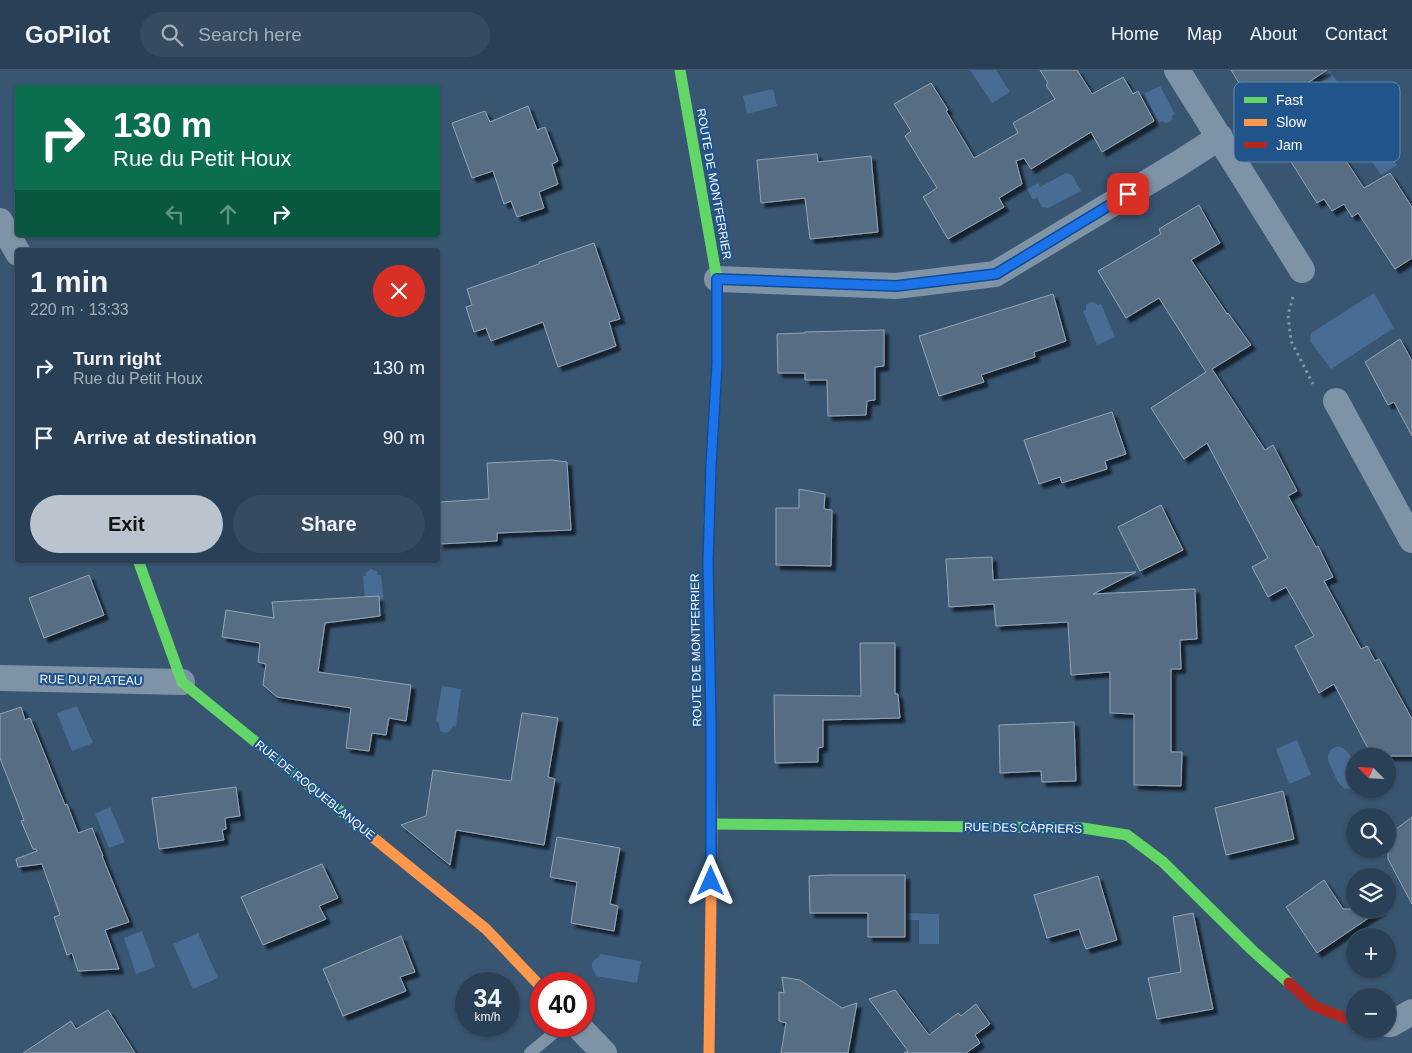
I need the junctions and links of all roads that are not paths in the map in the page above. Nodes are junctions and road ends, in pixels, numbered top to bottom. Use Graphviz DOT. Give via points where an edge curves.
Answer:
graph roads {
  1 [pos="680,70"];
  2 [pos="1177,70"];
  3 [pos="1220,137"];
  4 [pos="1234,160"];
  5 [pos="1235,162"];
  6 [pos="0,221"];
  7 [pos="15,248"];
  8 [pos="1302,270"];
  9 [pos="717,279"];
  10 [pos="1336,401"];
  11 [pos="1412,540"];
  12 [pos="139,563"];
  13 [pos="0,678"];
  14 [pos="182,682"];
  15 [pos="712,824"];
  16 [pos="530,975"];
  17 [pos="1412,1012"];
  18 [pos="1346,1018"];
  19 [pos="1396,1021"];
  20 [pos="549,1037"];
  21 [pos="589,1037"];
  22 [pos="530,1053"];
  23 [pos="604,1053"];
  24 [pos="710,1053"];
  1 -- 9 [label="street, ROUTE DE MONTFERRIER"];
  2 -- 3 [label="street"];
  3 -- 4 [label="street"];
  3 -- 9 [label="street" via="996,274 896,286"];
  5 -- 8 [label="street"];
  6 -- 7 [label="street"];
  9 -- 15 [label="street, ROUTE DE MONTFERRIER" via="717,364 708,563"];
  10 -- 11 [label="street"];
  12 -- 14 [label="street"];
  13 -- 14 [label="street, RUE DU PLATEAU"];
  14 -- 16 [label="street, RUE DE ROQUEBLANQUE" via="486,929"];
  15 -- 18 [label="street, RUE DES CÂPRIERS" via="1083,828 1127,835 1163,862 1314,1006"];
  15 -- 24 [label="street, ROUTE DE MONTFERRIER"];
  17 -- 19 [label="street"];
  20 -- 22 [label="lane"];
  21 -- 23 [label="street"];
}
